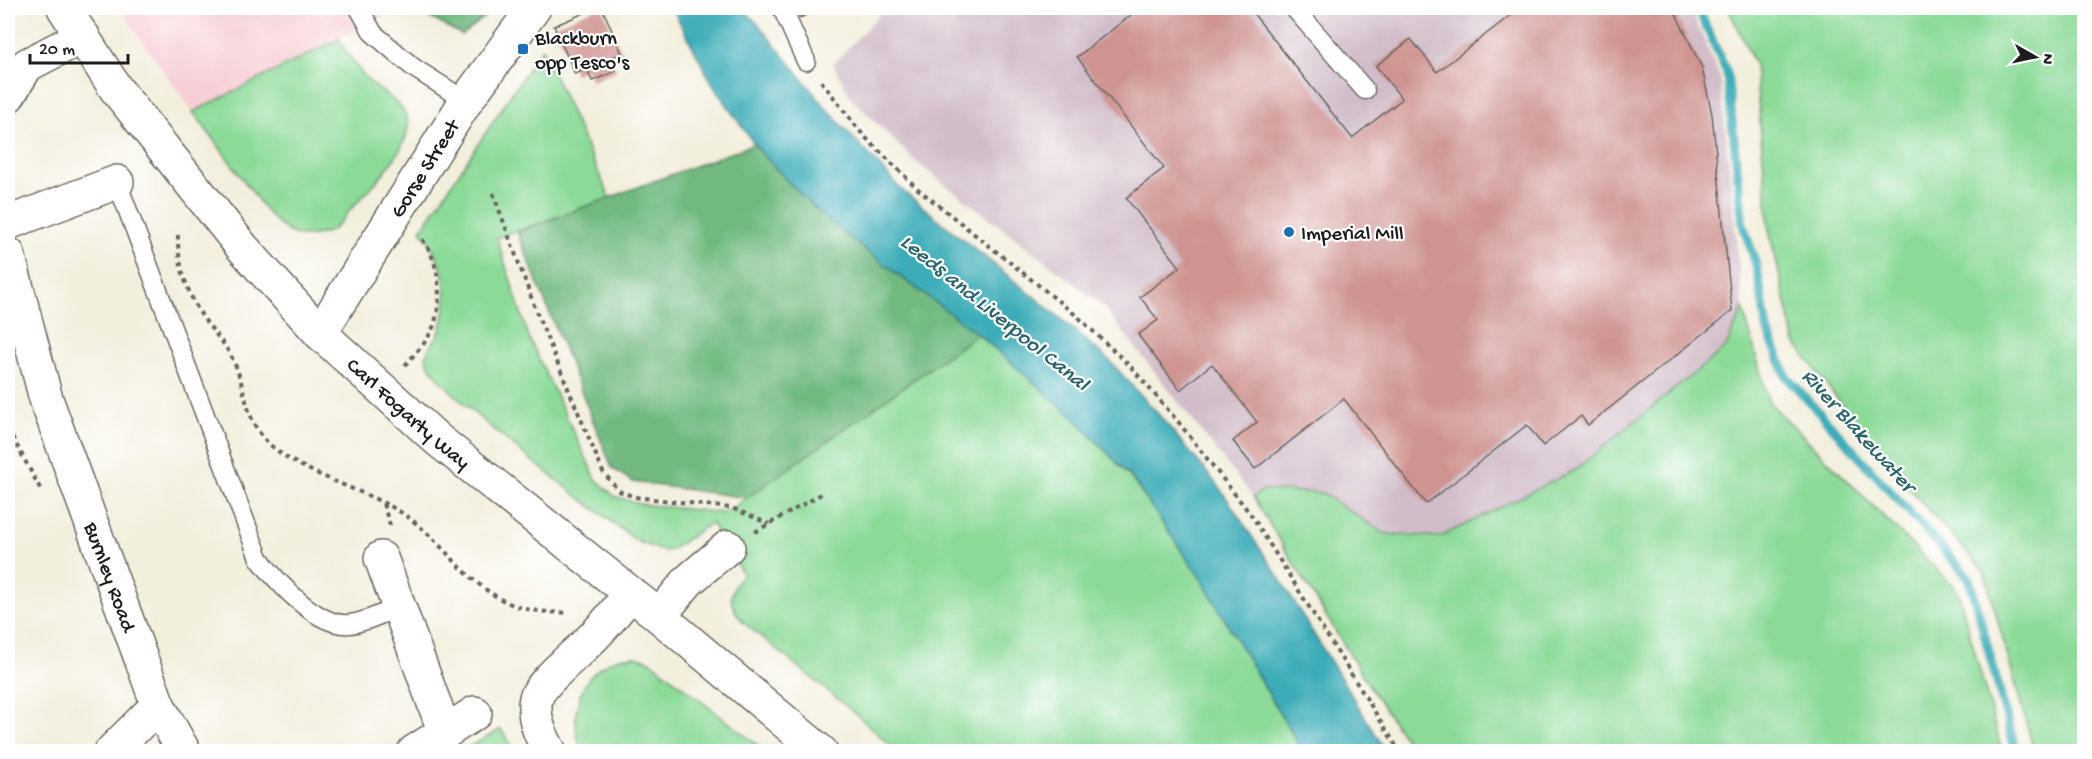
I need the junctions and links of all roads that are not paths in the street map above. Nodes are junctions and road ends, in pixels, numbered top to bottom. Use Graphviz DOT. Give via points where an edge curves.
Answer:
graph roads {
  1 [pos="64,8"];
  2 [pos="360,8"];
  3 [pos="534,8"];
  4 [pos="782,8"];
  5 [pos="1294,8"];
  6 [pos="83,36"];
  7 [pos="806,61"];
  8 [pos="1365,90"];
  9 [pos="8,96"];
  10 [pos="466,101"];
  11 [pos="117,182"];
  12 [pos="8,223"];
  13 [pos="8,254"];
  14 [pos="8,316"];
  15 [pos="320,333"];
  16 [pos="46,399"];
  17 [pos="728,547"];
  18 [pos="381,558"];
  19 [pos="630,594"];
  20 [pos="397,608"];
  21 [pos="659,616"];
  22 [pos="158,705"];
  23 [pos="475,713"];
  24 [pos="445,733"];
  25 [pos="111,752"];
  26 [pos="184,752"];
  27 [pos="414,752"];
  28 [pos="550,752"];
  29 [pos="821,752"];
  1 -- 6 [label="main road, Carl Fogarty Way"];
  2 -- 10 [label="lane" via="373,33 414,68"];
  3 -- 10 [label="main road, Gorse Street"];
  4 -- 7 [label="lane"];
  5 -- 8 [label="lane"];
  6 -- 9 [label="main road" via="27,65"];
  6 -- 15 [label="main road, Carl Fogarty Way" via="116,89 242,247"];
  10 -- 15 [label="main road, Gorse Street"];
  11 -- 12 [label="main road"];
  11 -- 20 [label="lane" via="259,558 274,579 334,624 350,624"];
  13 -- 16 [label="main road, Burnley Road"];
  14 -- 16 [label="lane, Burnley Road"];
  15 -- 19 [label="main road, Carl Fogarty Way" via="438,440"];
  16 -- 22 [label="main road, Burnley Road"];
  17 -- 21 [label="main road" via="688,580"];
  18 -- 20 [label="main road"];
  19 -- 21 [label="main road, Carl Fogarty Way"];
  19 -- 28 [label="main road" via="536,697 541,737"];
  20 -- 24 [label="main road"];
  21 -- 29 [label="main road, Carl Fogarty Way"];
  22 -- 25 [label="main road"];
  22 -- 26 [label="main road, Burnley Road"];
  23 -- 24 [label="main road"];
  24 -- 27 [label="main road"];
}
